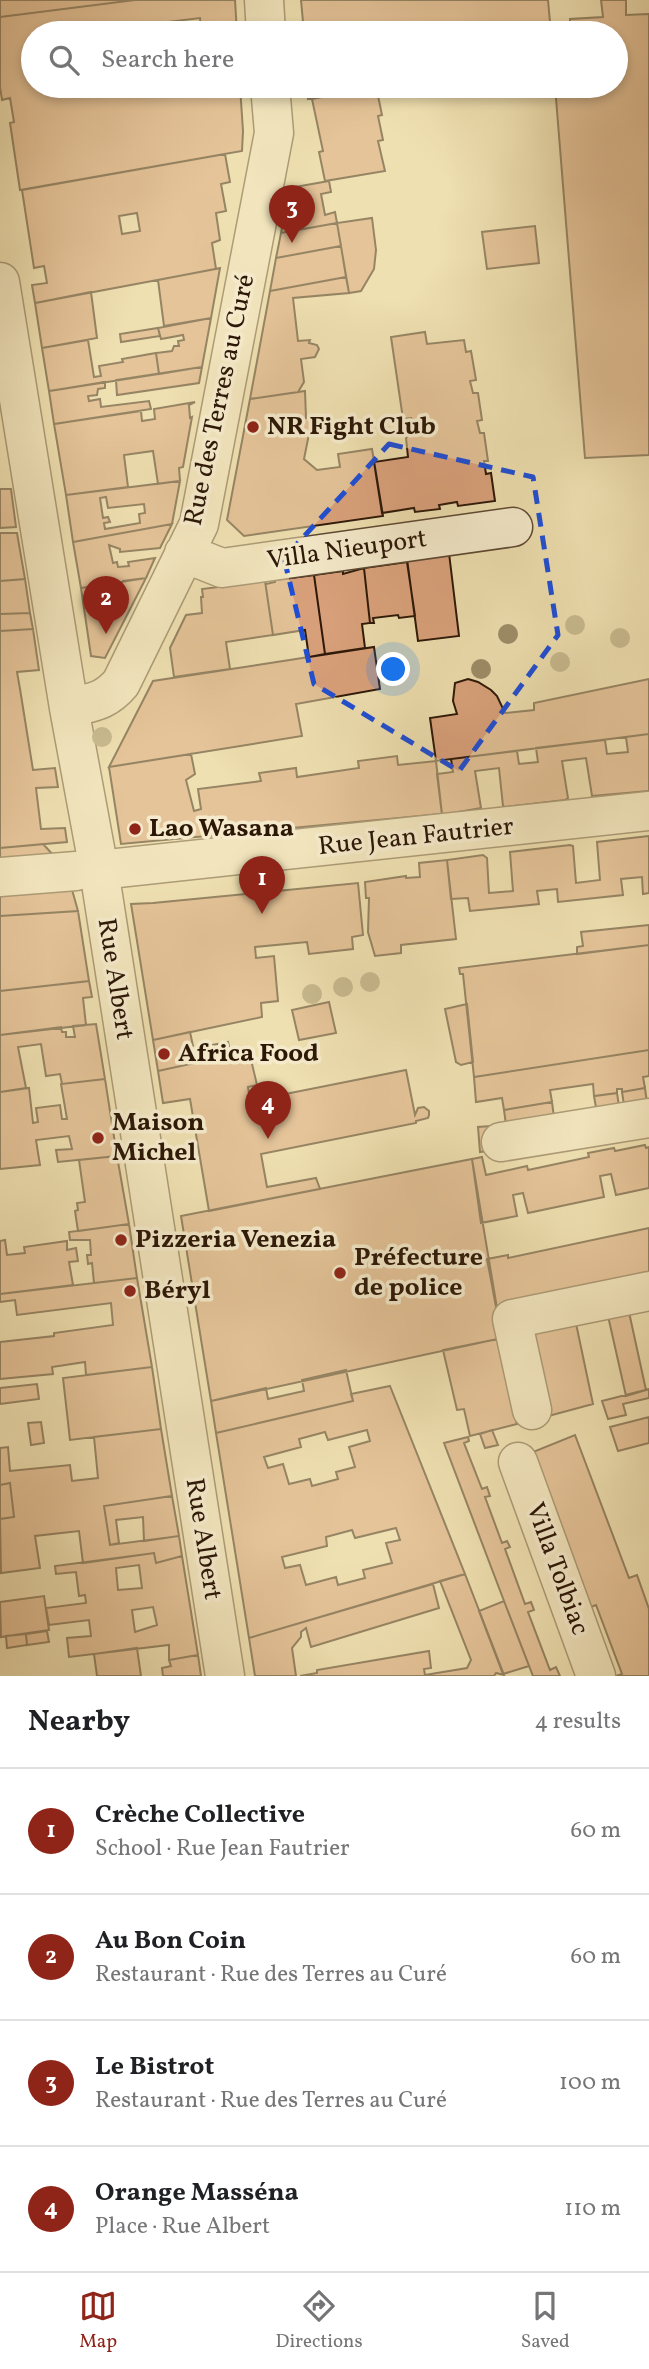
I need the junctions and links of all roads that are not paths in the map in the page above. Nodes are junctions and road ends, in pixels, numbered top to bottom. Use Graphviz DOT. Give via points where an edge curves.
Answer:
graph roads {
  1 [pos="264,0"];
  2 [pos="265,21"];
  3 [pos="271,98"];
  4 [pos="0,282"];
  5 [pos="13,440"];
  6 [pos="513,527"];
  7 [pos="184,553"];
  8 [pos="69,708"];
  9 [pos="649,811"];
  10 [pos="87,871"];
  11 [pos="0,877"];
  12 [pos="649,1118"];
  13 [pos="500,1142"];
  14 [pos="649,1291"];
  15 [pos="532,1410"];
  16 [pos="517,1462"];
  17 [pos="225,1676"];
  18 [pos="596,1676"];
  1 -- 2 [label="street"];
  3 -- 7 [label="street, Rue des Terres au Curé" via="274,133 199,524"];
  4 -- 5 [label="street, Rue Albert"];
  5 -- 8 [label="street, Rue Albert"];
  6 -- 7 [label="street, Villa Nieuport" via="222,568"];
  7 -- 8 [label="street, Rue des Terres au Curé" via="121,683 100,701"];
  8 -- 10 [label="street, Rue Albert"];
  9 -- 10 [label="street, Rue Jean Fautrier"];
  10 -- 11 [label="street, Rue Jean Fautrier"];
  10 -- 17 [label="street, Rue Albert" via="159,1257"];
  12 -- 13 [label="street"];
  14 -- 15 [label="street" via="512,1319"];
  16 -- 18 [label="street, Villa Tolbiac"];
}
